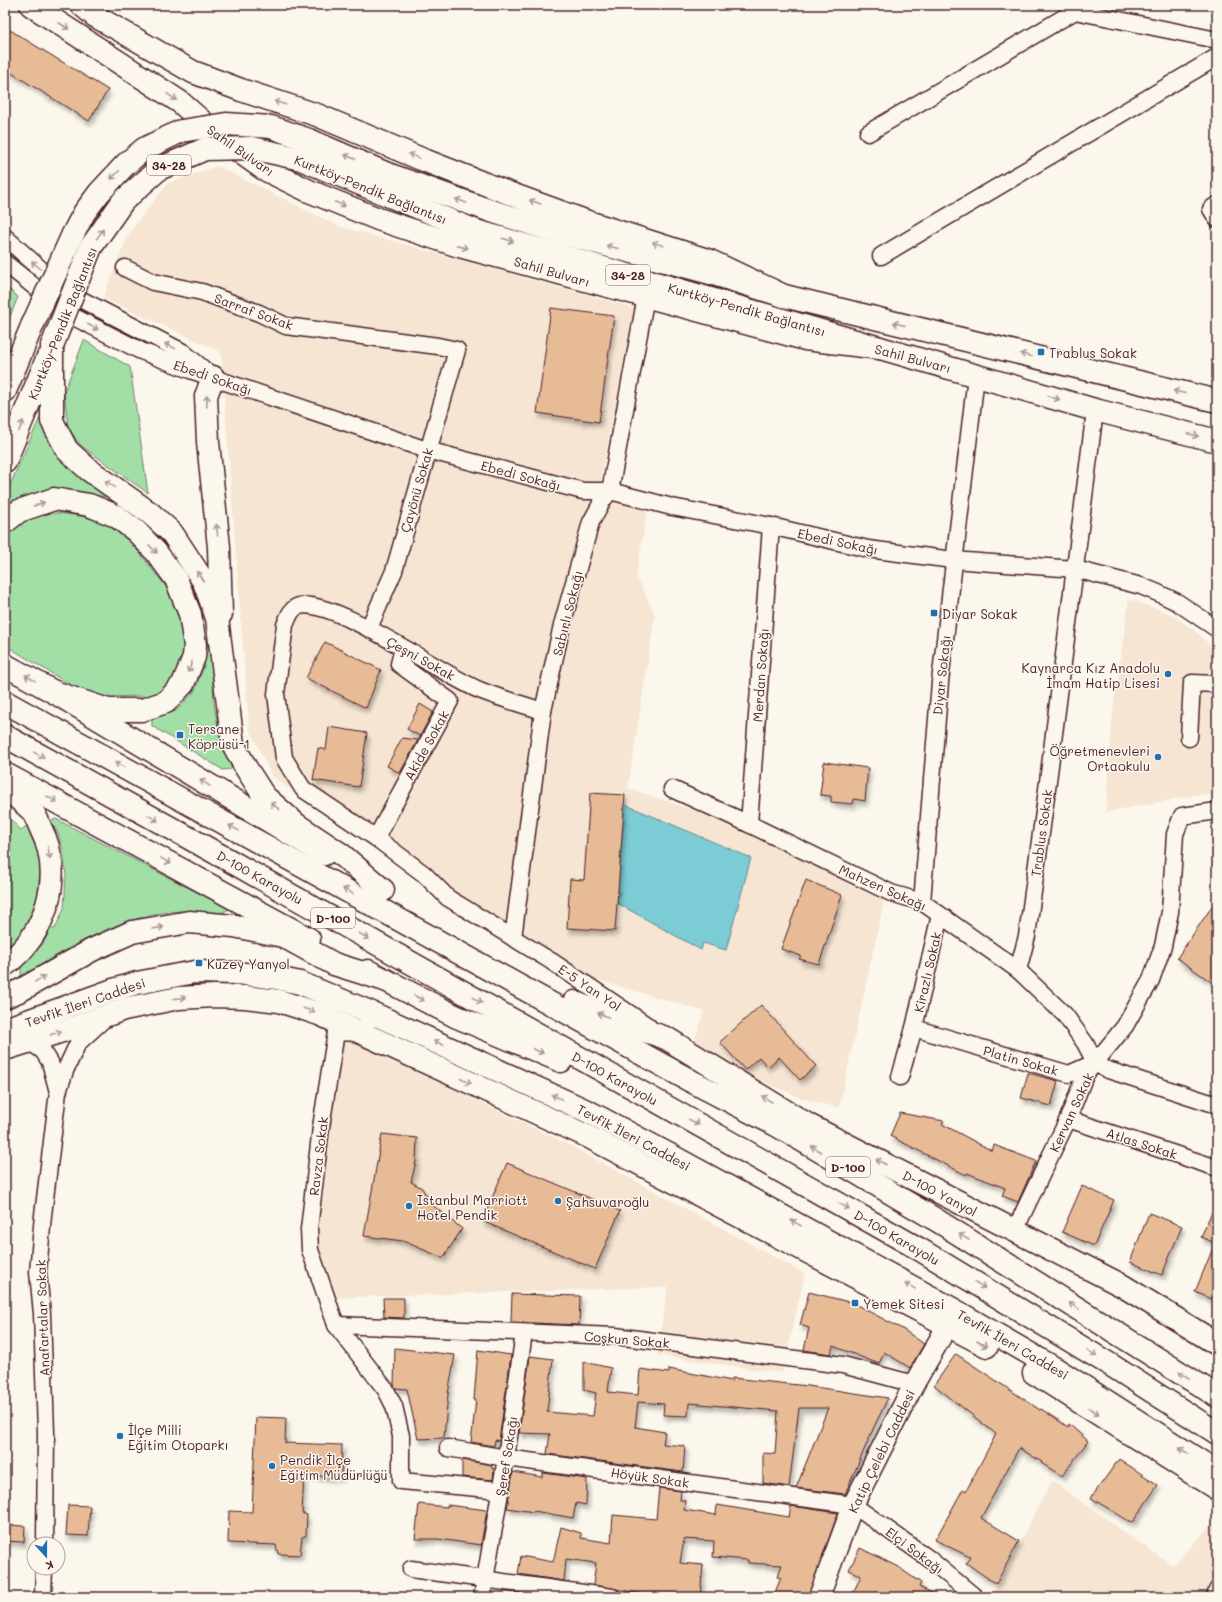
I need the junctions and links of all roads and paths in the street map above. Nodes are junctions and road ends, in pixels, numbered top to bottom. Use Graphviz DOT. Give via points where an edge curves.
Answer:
graph roads {
  1 [pos="31,5"];
  2 [pos="76,5"];
  3 [pos="89,11"];
  4 [pos="1217,40"];
  5 [pos="1217,57"];
  6 [pos="317,115"];
  7 [pos="868,133"];
  8 [pos="382,182"];
  9 [pos="309,192"];
  10 [pos="1217,205"];
  11 [pos="1217,219"];
  12 [pos="5,237"];
  13 [pos="881,256"];
  14 [pos="5,263"];
  15 [pos="125,268"];
  16 [pos="646,296"];
  17 [pos="784,296"];
  18 [pos="32,326"];
  19 [pos="52,346"];
  20 [pos="880,348"];
  21 [pos="457,350"];
  22 [pos="5,374"];
  23 [pos="976,376"];
  24 [pos="213,377"];
  25 [pos="5,391"];
  26 [pos="1217,401"];
  27 [pos="1095,410"];
  28 [pos="1217,441"];
  29 [pos="427,450"];
  30 [pos="5,462"];
  31 [pos="610,491"];
  32 [pos="5,522"];
  33 [pos="771,526"];
  34 [pos="953,560"];
  35 [pos="1075,569"];
  36 [pos="300,606"];
  37 [pos="369,628"];
  38 [pos="1217,630"];
  39 [pos="403,648"];
  40 [pos="222,653"];
  41 [pos="5,665"];
  42 [pos="1217,684"];
  43 [pos="54,692"];
  44 [pos="5,702"];
  45 [pos="543,711"];
  46 [pos="5,736"];
  47 [pos="1189,738"];
  48 [pos="5,774"];
  49 [pos="5,788"];
  50 [pos="672,789"];
  51 [pos="1217,811"];
  52 [pos="749,824"];
  53 [pos="376,838"];
  54 [pos="383,890"];
  55 [pos="922,902"];
  56 [pos="940,915"];
  57 [pos="513,938"];
  58 [pos="468,957"];
  59 [pos="5,965"];
  60 [pos="1018,970"];
  61 [pos="385,980"];
  62 [pos="5,997"];
  63 [pos="124,1010"];
  64 [pos="372,1013"];
  65 [pos="914,1028"];
  66 [pos="5,1029"];
  67 [pos="362,1033"];
  68 [pos="666,1038"];
  69 [pos="30,1042"];
  70 [pos="5,1049"];
  71 [pos="1095,1062"];
  72 [pos="506,1074"];
  73 [pos="900,1077"];
  74 [pos="58,1092"];
  75 [pos="496,1094"];
  76 [pos="660,1103"];
  77 [pos="1217,1105"];
  78 [pos="1068,1119"];
  79 [pos="1217,1168"];
  80 [pos="1015,1230"];
  81 [pos="952,1318"];
  82 [pos="336,1325"];
  83 [pos="524,1333"];
  84 [pos="1217,1344"];
  85 [pos="914,1384"];
  86 [pos="1217,1396"];
  87 [pos="1217,1433"];
  88 [pos="448,1448"];
  89 [pos="506,1458"];
  90 [pos="1217,1472"];
  91 [pos="1217,1489"];
  92 [pos="500,1490"];
  93 [pos="853,1505"];
  94 [pos="45,1536"];
  95 [pos="411,1569"];
  96 [pos="44,1576"];
  97 [pos="484,1579"];
  98 [pos="1217,1590"];
  99 [pos="966,1594"];
  100 [pos="43,1597"];
  101 [pos="482,1597"];
  102 [pos="612,1597"];
  103 [pos="819,1597"];
  104 [pos="1215,1597"];
  1 -- 9 [label="main road, Sahil Bulvarı, one-way" via="180,102 223,140 264,169"];
  2 -- 3 [label="main road"];
  6 -- 3 [label="main road, one-way" via="192,72"];
  4 -- 7 [label="street" via="1075,11"];
  5 -- 13 [label="street"];
  6 -- 9 [label="main road" via="289,124 284,133 287,163 294,177"];
  17 -- 6 [label="main road, one-way" via="710,261 588,222 503,191"];
  17 -- 8 [label="main road, Kurtköy-Pendik Bağlantısı / 34-28, one-way" via="707,272"];
  8 -- 18 [label="main road, Kurtköy-Pendik Bağlantısı / 34-28, one-way, bridge" via="309,140 271,127 226,124 181,131 144,149 98,192 73,234"];
  19 -- 8 [label="main road, Kurtköy-Pendik Bağlantısı / 34-28, one-way, bridge" via="91,247 123,201 159,169 205,150 252,148"];
  8 -- 20 [label="main road, Kurtköy-Pendik Bağlantısı / 34-28, one-way" via="476,230"];
  9 -- 16 [label="main road, Sahil Bulvarı, one-way" via="378,220 459,246"];
  10 -- 11 [label="street" via="1211,209"];
  24 -- 12 [label="street, one-way" via="183,352 76,297"];
  14 -- 24 [label="street, Ebedi Sokağı, one-way" via="76,318 141,351"];
  15 -- 21 [label="street, Sarraf Sokak" via="153,282 202,292 286,326"];
  16 -- 20 [label="main road, Sahil Bulvarı" via="804,339"];
  16 -- 31 [label="street, Sabırlı Sokağı"];
  26 -- 17 [label="main road, one-way"];
  18 -- 22 [label="main road"];
  18 -- 25 [label="main road, Kurtköy-Pendik Bağlantısı / 34-28"];
  30 -- 19 [label="main road, Kurtköy-Pendik Bağlantısı / 34-28, one-way"];
  40 -- 19 [label="main road, one-way" via="217,618 204,582 172,534 150,513 89,470 67,450 52,421"];
  20 -- 23 [label="main road, Sahil Bulvarı"];
  21 -- 29 [label="street, Çayönü Sokak"];
  23 -- 27 [label="main road, Sahil Bulvarı, one-way"];
  23 -- 34 [label="street, Diyar Sokağı"];
  24 -- 29 [label="street, Ebedi Sokağı"];
  40 -- 24 [label="main road, one-way" via="219,547 206,404 206,396"];
  27 -- 28 [label="main road, Sahil Bulvarı, one-way"];
  27 -- 35 [label="street, Trablus Sokak"];
  29 -- 31 [label="street, Ebedi Sokağı" via="583,491"];
  29 -- 37 [label="street, Çayönü Sokak" via="394,571"];
  31 -- 33 [label="street, Ebedi Sokağı" via="672,508"];
  31 -- 45 [label="street, Sabırlı Sokağı" via="591,522 562,625"];
  32 -- 43 [label="main road, one-way" via="19,511 54,499 89,505 116,516 136,531 156,552 176,579 190,614 195,645 194,657 183,684 166,702 142,710 108,710"];
  33 -- 34 [label="street, Ebedi Sokağı" via="868,549"];
  33 -- 52 [label="street, Merdan Sokağı"];
  34 -- 35 [label="street, Ebedi Sokağı"];
  34 -- 55 [label="street, Diyar Sokağı"];
  35 -- 38 [label="street, Ebedi Sokağı" via="1141,586 1158,593 1177,602"];
  35 -- 60 [label="street, Trablus Sokak" via="1046,797 1026,936"];
  36 -- 37 [label="street, Çeşni Sokak" via="326,610"];
  36 -- 53 [label="street, E-5 Yan Yol" via="289,614 285,625 276,694 284,758 303,789"];
  37 -- 39 [label="street, Çeşni Sokak"];
  39 -- 45 [label="street, Çeşni Sokak" via="477,689"];
  39 -- 53 [label="street, Akide Sokak" via="399,664 450,701"];
  54 -- 40 [label="main road, one-way" via="342,855 297,825 264,796 233,744"];
  43 -- 41 [label="main road, one-way"];
  42 -- 47 [label="street" via="1192,683"];
  54 -- 43 [label="main road, one-way"];
  58 -- 44 [label="main road, D-100, one-way"];
  45 -- 57 [label="street, Sabırlı Sokağı"];
  46 -- 76 [label="main road, D-100 Karayolu / D-100, one-way"];
  48 -- 61 [label="main road, one-way"];
  49 -- 59 [label="main road, one-way" via="33,813 45,836 51,858 52,876 45,912 33,936 16,957"];
  50 -- 52 [label="street, Mahzen Sokağı"];
  51 -- 71 [label="street, Kervan Sokak" via="1182,816 1175,834 1170,912 1163,946 1151,980 1125,1026"];
  52 -- 55 [label="street, Mahzen Sokağı" via="891,893"];
  53 -- 57 [label="street, E-5 Yan Yol" via="424,874 448,898"];
  54 -- 58 [label="main road"];
  55 -- 56 [label="street, Mahzen Sokağı"];
  56 -- 60 [label="street, Mahzen Sokağı"];
  56 -- 65 [label="street, Kirazlı Sokak"];
  57 -- 68 [label="street, E-5 Yan Yol"];
  68 -- 58 [label="main road, D-100 Yanyol, one-way" via="628,1025"];
  86 -- 58 [label="main road, D-100, one-way" via="938,1221 778,1126 691,1081"];
  60 -- 71 [label="street, Mahzen Sokağı" via="1065,1015"];
  62 -- 61 [label="main road, one-way" via="92,950 132,932 189,922 234,926 283,936 334,964"];
  61 -- 76 [label="main road, one-way" via="455,1016"];
  63 -- 67 [label="main road, Tevfik İleri Caddesi, one-way" via="179,998 245,998 298,1007"];
  69 -- 63 [label="main road, Tevfik İleri Caddesi, one-way"];
  63 -- 74 [label="street" via="102,1021 78,1043"];
  64 -- 66 [label="main road, Tevfik İleri Caddesi" via="300,983 256,974 195,972 137,983"];
  64 -- 67 [label="street"];
  72 -- 64 [label="main road, Tevfik İleri Caddesi, one-way"];
  65 -- 71 [label="street, Platin Sokak" via="1068,1074"];
  65 -- 73 [label="street, Kirazlı Sokak"];
  67 -- 75 [label="main road, Tevfik İleri Caddesi, one-way"];
  67 -- 82 [label="street, Ravza Sokak" via="336,1032 309,1229 310,1250"];
  80 -- 68 [label="main road, D-100 Yanyol, one-way" via="808,1125"];
  69 -- 70 [label="main road, Tevfik İleri Caddesi"];
  69 -- 74 [label="street" via="43,1050 50,1062"];
  71 -- 77 [label="street" via="1105,1069"];
  71 -- 78 [label="street, Kervan Sokak" via="1085,1075"];
  72 -- 75 [label="main road"];
  81 -- 72 [label="main road, Tevfik İleri Caddesi, one-way" via="596,1116"];
  74 -- 94 [label="street, Anafartalar Sokak" via="38,1272 46,1433"];
  75 -- 81 [label="main road, Tevfik İleri Caddesi" via="615,1150"];
  76 -- 87 [label="main road, D-100 Karayolu / D-100, one-way" via="919,1249 1114,1367"];
  78 -- 79 [label="street, Atlas Sokak"];
  78 -- 80 [label="street, Kervan Sokak"];
  80 -- 84 [label="main road, D-100 Yanyol" via="1123,1286"];
  81 -- 85 [label="street, Katip Çelebi Caddesi"];
  90 -- 81 [label="main road, Tevfik İleri Caddesi, one-way" via="1084,1386"];
  81 -- 91 [label="main road, Tevfik İleri Caddesi, one-way"];
  82 -- 83 [label="street, Coşkun Sokak"];
  82 -- 92 [label="street" via="386,1390 394,1406 401,1436 401,1481"];
  83 -- 85 [label="street, Coşkun Sokak" via="615,1336 672,1342 843,1365"];
  83 -- 89 [label="street, Şeref Sokağı"];
  85 -- 93 [label="street, Katip Çelebi Caddesi"];
  88 -- 89 [label="street, Höyük Sokak"];
  89 -- 92 [label="street, Şeref Sokağı"];
  89 -- 93 [label="street, Höyük Sokak"];
  92 -- 97 [label="street, Şeref Sokağı"];
  93 -- 99 [label="street, Elçi Sokağı" via="928,1558"];
  93 -- 103 [label="street, Katip Çelebi Caddesi"];
  95 -- 97 [label="street"];
  96 -- 100 [label="street"];
  97 -- 101 [label="street, Şeref Sokağı"];
  97 -- 102 [label="street"];
  98 -- 104 [label="street"];
}
